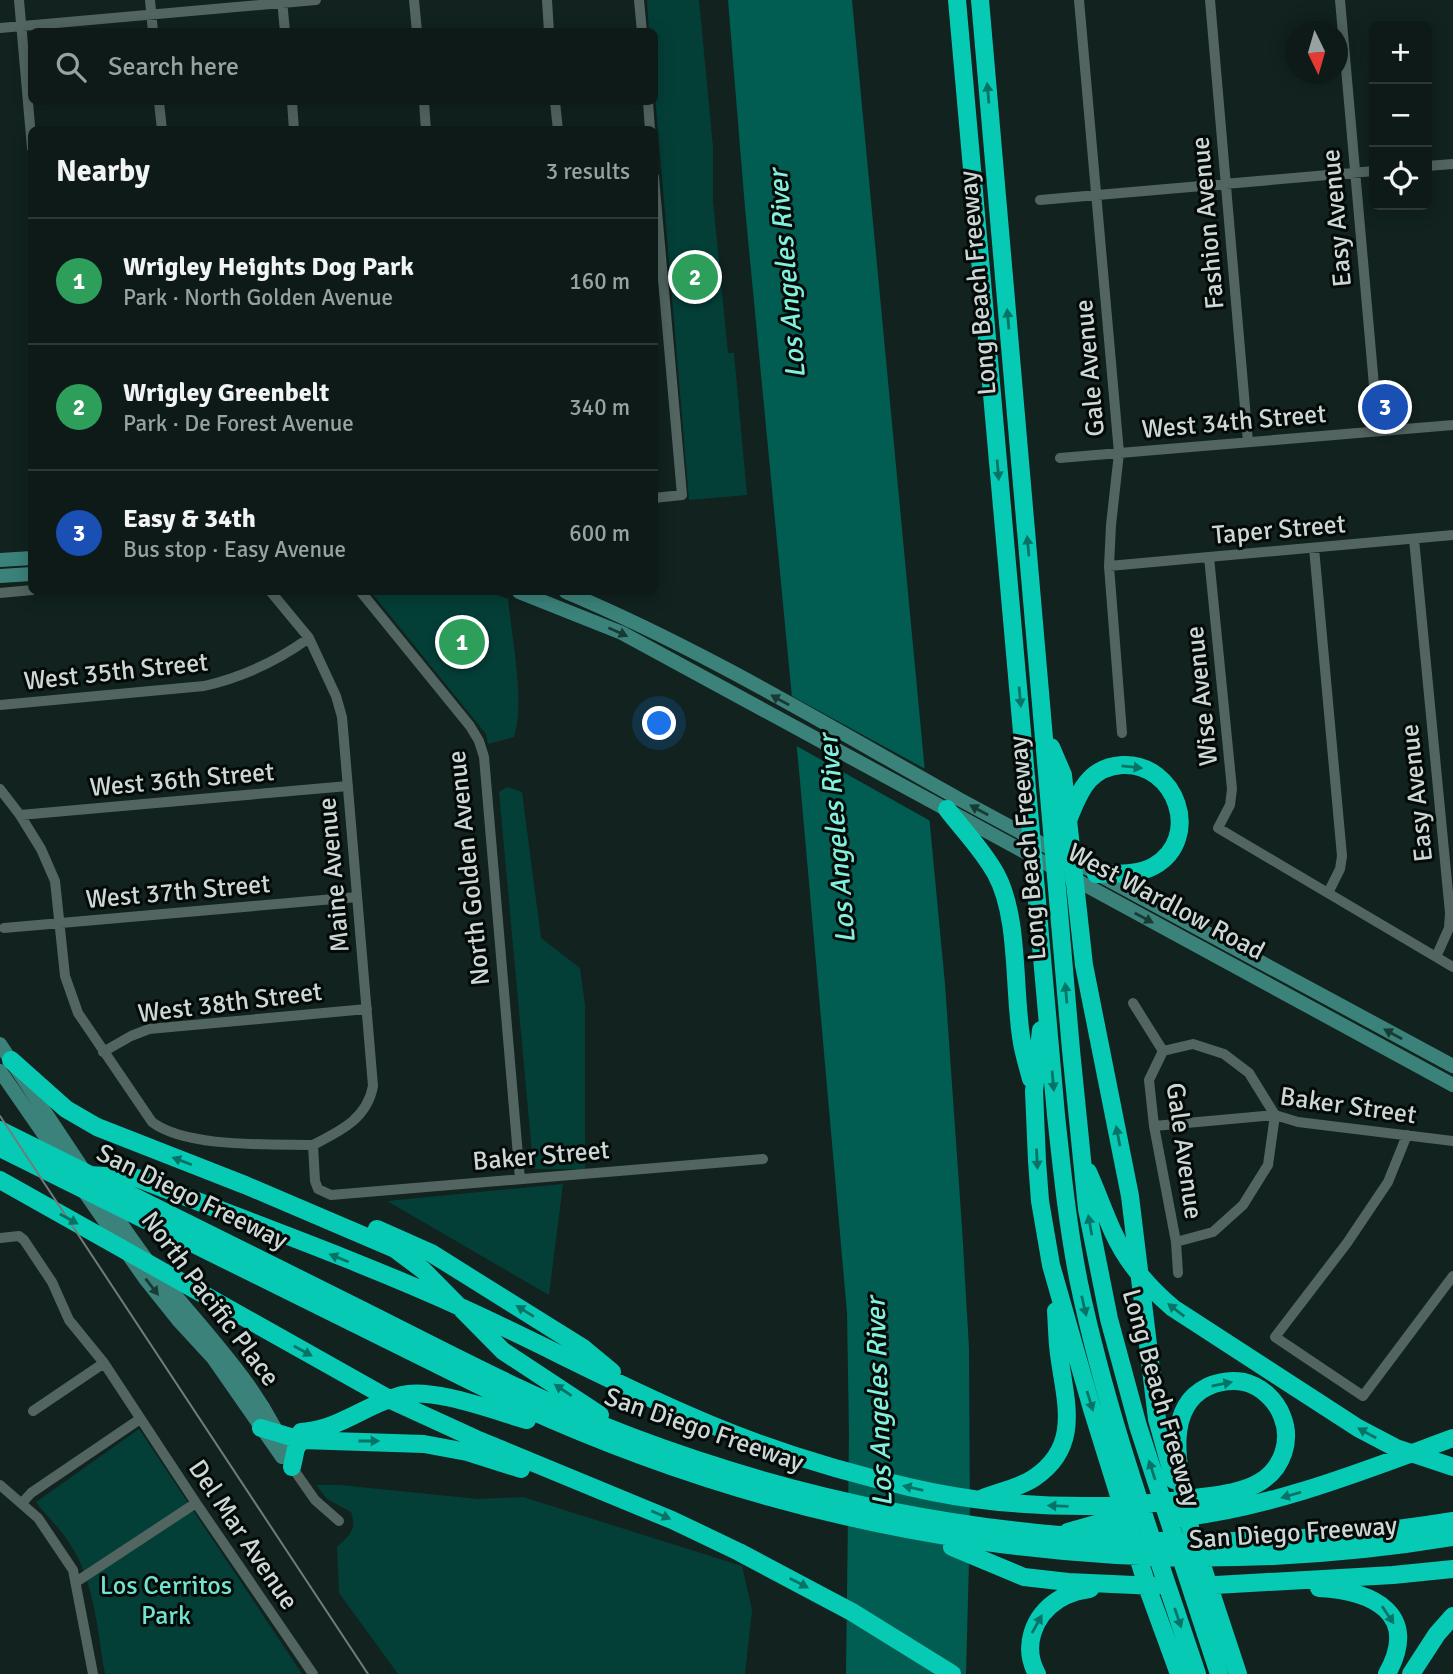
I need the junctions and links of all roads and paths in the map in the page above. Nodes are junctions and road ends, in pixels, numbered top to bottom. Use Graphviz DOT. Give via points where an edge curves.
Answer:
graph roads {
  1 [pos="19,0"];
  2 [pos="150,0"];
  3 [pos="316,0"];
  4 [pos="415,0"];
  5 [pos="547,0"];
  6 [pos="639,0"];
  7 [pos="957,0"];
  8 [pos="980,0"];
  9 [pos="1079,0"];
  10 [pos="1210,0"];
  11 [pos="1340,0"];
  12 [pos="283,1"];
  13 [pos="151,15"];
  14 [pos="21,26"];
  15 [pos="0,28"];
  16 [pos="153,28"];
  17 [pos="285,28"];
  18 [pos="417,28"];
  19 [pos="549,28"];
  20 [pos="642,28"];
  21 [pos="28,104"];
  22 [pos="28,105"];
  23 [pos="159,105"];
  24 [pos="292,105"];
  25 [pos="424,105"];
  26 [pos="555,105"];
  27 [pos="648,105"];
  28 [pos="30,126"];
  29 [pos="162,126"];
  30 [pos="294,126"];
  31 [pos="426,126"];
  32 [pos="558,126"];
  33 [pos="650,126"];
  34 [pos="1453,164"];
  35 [pos="1432,166"];
  36 [pos="1369,172"];
  37 [pos="1354,173"];
  38 [pos="1226,184"];
  39 [pos="1096,195"];
  40 [pos="1040,200"];
  41 [pos="658,222"];
  42 [pos="1453,425"];
  43 [pos="1378,431"];
  44 [pos="1248,442"];
  45 [pos="1119,453"];
  46 [pos="1060,458"];
  47 [pos="658,498"];
  48 [pos="1453,536"];
  49 [pos="1414,539"];
  50 [pos="1314,548"];
  51 [pos="1209,557"];
  52 [pos="28,558"];
  53 [pos="0,560"];
  54 [pos="1109,566"];
  55 [pos="28,574"];
  56 [pos="0,576"];
  57 [pos="28,590"];
  58 [pos="0,593"];
  59 [pos="273,595"];
  60 [pos="363,595"];
  61 [pos="527,595"];
  62 [pos="573,595"];
  63 [pos="309,638"];
  64 [pos="0,705"];
  65 [pos="1044,727"];
  66 [pos="1122,733"];
  67 [pos="348,786"];
  68 [pos="0,789"];
  69 [pos="947,809"];
  70 [pos="20,815"];
  71 [pos="1069,818"];
  72 [pos="1087,876"];
  73 [pos="1328,893"];
  74 [pos="357,897"];
  75 [pos="61,923"];
  76 [pos="4,928"];
  77 [pos="1436,957"];
  78 [pos="1453,967"];
  79 [pos="1045,989"];
  80 [pos="1133,1003"];
  81 [pos="367,1009"];
  82 [pos="0,1044"];
  83 [pos="1163,1051"];
  84 [pos="103,1052"];
  85 [pos="5,1066"];
  86 [pos="1453,1066"];
  87 [pos="1453,1085"];
  88 [pos="1034,1091"];
  89 [pos="1275,1115"];
  90 [pos="1154,1126"];
  91 [pos="0,1130"];
  92 [pos="1407,1135"];
  93 [pos="0,1140"];
  94 [pos="1453,1141"];
  95 [pos="313,1145"];
  96 [pos="0,1148"];
  97 [pos="0,1159"];
  98 [pos="763,1159"];
  99 [pos="1083,1163"];
  100 [pos="89,1175"];
  101 [pos="520,1179"];
  102 [pos="5,1183"];
  103 [pos="246,1185"];
  104 [pos="168,1227"];
  105 [pos="0,1237"];
  106 [pos="1175,1242"];
  107 [pos="1051,1265"];
  108 [pos="1178,1273"];
  109 [pos="1453,1276"];
  110 [pos="104,1363"];
  111 [pos="634,1390"];
  112 [pos="33,1411"];
  113 [pos="140,1419"];
  114 [pos="527,1420"];
  115 [pos="269,1431"];
  116 [pos="304,1436"];
  117 [pos="632,1437"];
  118 [pos="1453,1438"];
  119 [pos="292,1467"];
  120 [pos="1453,1467"];
  121 [pos="572,1478"];
  122 [pos="0,1485"];
  123 [pos="750,1490"];
  124 [pos="980,1500"];
  125 [pos="22,1503"];
  126 [pos="195,1503"];
  127 [pos="340,1521"];
  128 [pos="1453,1521"];
  129 [pos="1190,1527"];
  130 [pos="1453,1531"];
  131 [pos="1453,1537"];
  132 [pos="1104,1540"];
  133 [pos="1025,1545"];
  134 [pos="1453,1546"];
  135 [pos="952,1548"];
  136 [pos="1228,1554"];
  137 [pos="1453,1569"];
  138 [pos="76,1582"];
  139 [pos="1111,1584"];
  140 [pos="1249,1584"];
  141 [pos="1149,1592"];
  142 [pos="1453,1616"];
  143 [pos="93,1674"];
  144 [pos="313,1674"];
  145 [pos="953,1674"];
  146 [pos="1037,1674"];
  147 [pos="1165,1674"];
  148 [pos="1179,1674"];
  149 [pos="1197,1674"];
  150 [pos="1219,1674"];
  151 [pos="1238,1674"];
  152 [pos="1387,1674"];
  153 [pos="1411,1674"];
  1 -- 14 [label="street"];
  2 -- 13 [label="street"];
  3 -- 12 [label="street"];
  4 -- 18 [label="street"];
  5 -- 19 [label="street"];
  6 -- 20 [label="street"];
  7 -- 79 [label="highway, Long Beach Freeway, one-way"];
  65 -- 8 [label="highway, Long Beach Freeway, one-way"];
  9 -- 39 [label="street, Gale Avenue"];
  10 -- 38 [label="street, Fashion Avenue"];
  11 -- 37 [label="street, Easy Avenue"];
  12 -- 13 [label="street"];
  12 -- 17 [label="street"];
  13 -- 14 [label="street"];
  13 -- 16 [label="street"];
  14 -- 15 [label="street"];
  14 -- 21 [label="street"];
  22 -- 28 [label="street"];
  23 -- 29 [label="street"];
  24 -- 30 [label="street"];
  25 -- 31 [label="street"];
  26 -- 32 [label="street"];
  27 -- 33 [label="street"];
  34 -- 35 [label="street"];
  36 -- 37 [label="street"];
  37 -- 38 [label="street"];
  37 -- 43 [label="street, Easy Avenue"];
  38 -- 39 [label="street"];
  38 -- 44 [label="street, Fashion Avenue"];
  39 -- 40 [label="street"];
  39 -- 45 [label="street, Gale Avenue"];
  41 -- 47 [label="street" via="682,495"];
  42 -- 43 [label="street, West 34th Street"];
  43 -- 44 [label="street, West 34th Street"];
  44 -- 45 [label="street, West 34th Street"];
  45 -- 46 [label="street, West 34th Street"];
  45 -- 54 [label="street, Gale Avenue"];
  48 -- 49 [label="street, Taper Street"];
  49 -- 50 [label="street, Taper Street"];
  49 -- 77 [label="street, Easy Avenue" via="1450,913 1449,928"];
  50 -- 51 [label="street, Taper Street"];
  50 -- 73 [label="street" via="1342,856"];
  51 -- 54 [label="street, Taper Street"];
  51 -- 73 [label="street, Wise Avenue" via="1232,789 1230,805 1218,828"];
  52 -- 53 [label="main road"];
  54 -- 66 [label="street, Gale Avenue"];
  55 -- 56 [label="main road"];
  57 -- 58 [label="street"];
  59 -- 63 [label="street, Maine Avenue"];
  60 -- 101 [label="street, North Golden Avenue" via="470,726 484,757"];
  61 -- 69 [label="main road, West Wardlow Road, one-way" via="622,633"];
  72 -- 62 [label="main road, West Wardlow Road, one-way" via="724,668 629,618"];
  63 -- 64 [label="street, West 35th Street" via="234,680"];
  63 -- 67 [label="street, Maine Avenue" via="342,717"];
  65 -- 71 [label="highway" via="1063,775"];
  99 -- 65 [label="highway, Long Beach Freeway, one-way"];
  67 -- 70 [label="street, West 36th Street"];
  67 -- 74 [label="street, Maine Avenue"];
  68 -- 70 [label="street"];
  69 -- 72 [label="main road, West Wardlow Road"];
  69 -- 88 [label="highway" via="984,854 1007,905 1021,1043"];
  70 -- 75 [label="street" via="55,881"];
  71 -- 72 [label="highway, one-way" via="1090,779 1115,766 1143,767 1161,778 1178,803 1180,824 1174,845 1152,867"];
  129 -- 71 [label="highway, one-way" via="1157,1419 1135,1227 1084,965"];
  86 -- 72 [label="main road, West Wardlow Road, one-way"];
  72 -- 87 [label="main road, West Wardlow Road, one-way"];
  73 -- 77 [label="street"];
  74 -- 75 [label="street, West 37th Street"];
  74 -- 81 [label="street, Maine Avenue"];
  75 -- 76 [label="street, West 37th Street"];
  75 -- 84 [label="street" via="70,995"];
  77 -- 78 [label="street"];
  79 -- 88 [label="highway"];
  79 -- 149 [label="highway, Long Beach Freeway, one-way" via="1063,1178 1079,1281 1116,1425"];
  80 -- 83 [label="street, Gale Avenue"];
  81 -- 84 [label="street, West 38th Street" via="149,1029"];
  81 -- 95 [label="street, Maine Avenue" via="371,1099 354,1121"];
  82 -- 85 [label="main road, North Pacific Place"];
  83 -- 89 [label="street" via="1192,1044 1224,1054 1249,1073"];
  83 -- 90 [label="street, Gale Avenue" via="1149,1080"];
  84 -- 95 [label="street" via="160,1129 205,1140"];
  103 -- 85 [label="highway, one-way" via="97,1127"];
  85 -- 115 [label="main road, North Pacific Place" via="146,1280"];
  88 -- 107 [label="highway, one-way" via="1040,1201"];
  89 -- 90 [label="street, Baker Street"];
  89 -- 92 [label="street, Baker Street"];
  89 -- 106 [label="street" via="1268,1165 1243,1205 1213,1232"];
  90 -- 106 [label="street, Gale Avenue"];
  91 -- 100 [label="highway, San Diego Freeway"];
  92 -- 94 [label="street, Baker Street"];
  92 -- 109 [label="street" via="1388,1182 1275,1337 1363,1396"];
  93 -- 104 [label="highway"];
  95 -- 101 [label="street, Baker Street" via="315,1181 323,1193"];
  96 -- 104 [label="highway"];
  97 -- 114 [label="highway, San Diego Freeway"];
  98 -- 101 [label="street, Baker Street"];
  120 -- 99 [label="highway, one-way" via="1396,1448 1358,1428 1173,1308 1134,1269"];
  150 -- 99 [label="highway, Long Beach Freeway, one-way" via="1121,1370 1094,1249"];
  111 -- 100 [label="highway, one-way" via="403,1283 137,1178"];
  100 -- 117 [label="highway, San Diego Freeway" via="505,1383"];
  102 -- 121 [label="highway, one-way" via="426,1418"];
  111 -- 103 [label="highway, one-way" via="583,1348 410,1242"];
  117 -- 103 [label="highway, one-way" via="503,1351 409,1258 373,1238"];
  104 -- 123 [label="highway" via="530,1404"];
  105 -- 110 [label="street, Del Mar Avenue" via="24,1240 52,1282 69,1320"];
  106 -- 108 [label="street, Gale Avenue"];
  107 -- 124 [label="highway" via="1069,1415 1060,1449 1027,1483"];
  107 -- 141 [label="highway, one-way"];
  110 -- 112 [label="street"];
  110 -- 113 [label="street, Del Mar Avenue"];
  124 -- 111 [label="highway, one-way" via="862,1476 744,1437"];
  113 -- 125 [label="street"];
  113 -- 126 [label="street, Del Mar Avenue"];
  114 -- 116 [label="highway" via="432,1394 409,1393"];
  114 -- 123 [label="highway, San Diego Freeway" via="667,1476"];
  115 -- 116 [label="highway"];
  115 -- 119 [label="main road, North Pacific Place" via="278,1454"];
  116 -- 119 [label="highway"];
  116 -- 121 [label="highway, one-way" via="424,1444 542,1475"];
  117 -- 123 [label="highway, San Diego Freeway"];
  118 -- 132 [label="highway, one-way" via="1287,1496 1216,1513 1158,1520"];
  119 -- 127 [label="street, North Pacific Place" via="315,1500"];
  121 -- 145 [label="highway, one-way" via="739,1552 840,1605"];
  122 -- 125 [label="street"];
  123 -- 133 [label="highway, San Diego Freeway" via="955,1523"];
  123 -- 135 [label="highway, San Diego Freeway" via="825,1523"];
  132 -- 124 [label="highway, one-way" via="1025,1504"];
  125 -- 138 [label="street" via="62,1552"];
  126 -- 138 [label="street"];
  126 -- 144 [label="street, Del Mar Avenue"];
  128 -- 136 [label="highway, San Diego Freeway"];
  129 -- 132 [label="highway, one-way" via="1178,1448 1180,1418 1194,1397 1208,1387 1244,1382 1267,1394 1282,1416 1286,1435 1282,1457 1272,1473 1256,1484 1206,1497 1151,1504"];
  129 -- 151 [label="highway"];
  130 -- 136 [label="highway"];
  131 -- 136 [label="highway" via="1340,1550"];
  132 -- 133 [label="highway, San Diego Freeway"];
  132 -- 133 [label="highway, San Diego Freeway" via="1056,1535"];
  132 -- 136 [label="highway, San Diego Freeway"];
  132 -- 136 [label="highway, San Diego Freeway"];
  133 -- 135 [label="highway, San Diego Freeway"];
  134 -- 136 [label="highway, San Diego Freeway" via="1351,1559"];
  135 -- 139 [label="highway" via="1024,1577"];
  137 -- 140 [label="highway"];
  138 -- 143 [label="street"];
  139 -- 140 [label="highway"];
  146 -- 139 [label="highway, one-way" via="1030,1659 1030,1641 1043,1613 1066,1595"];
  140 -- 152 [label="highway, one-way" via="1351,1591 1378,1602 1393,1620 1398,1637"];
  141 -- 147 [label="highway"];
  141 -- 148 [label="highway"];
  142 -- 153 [label="highway"];
}
